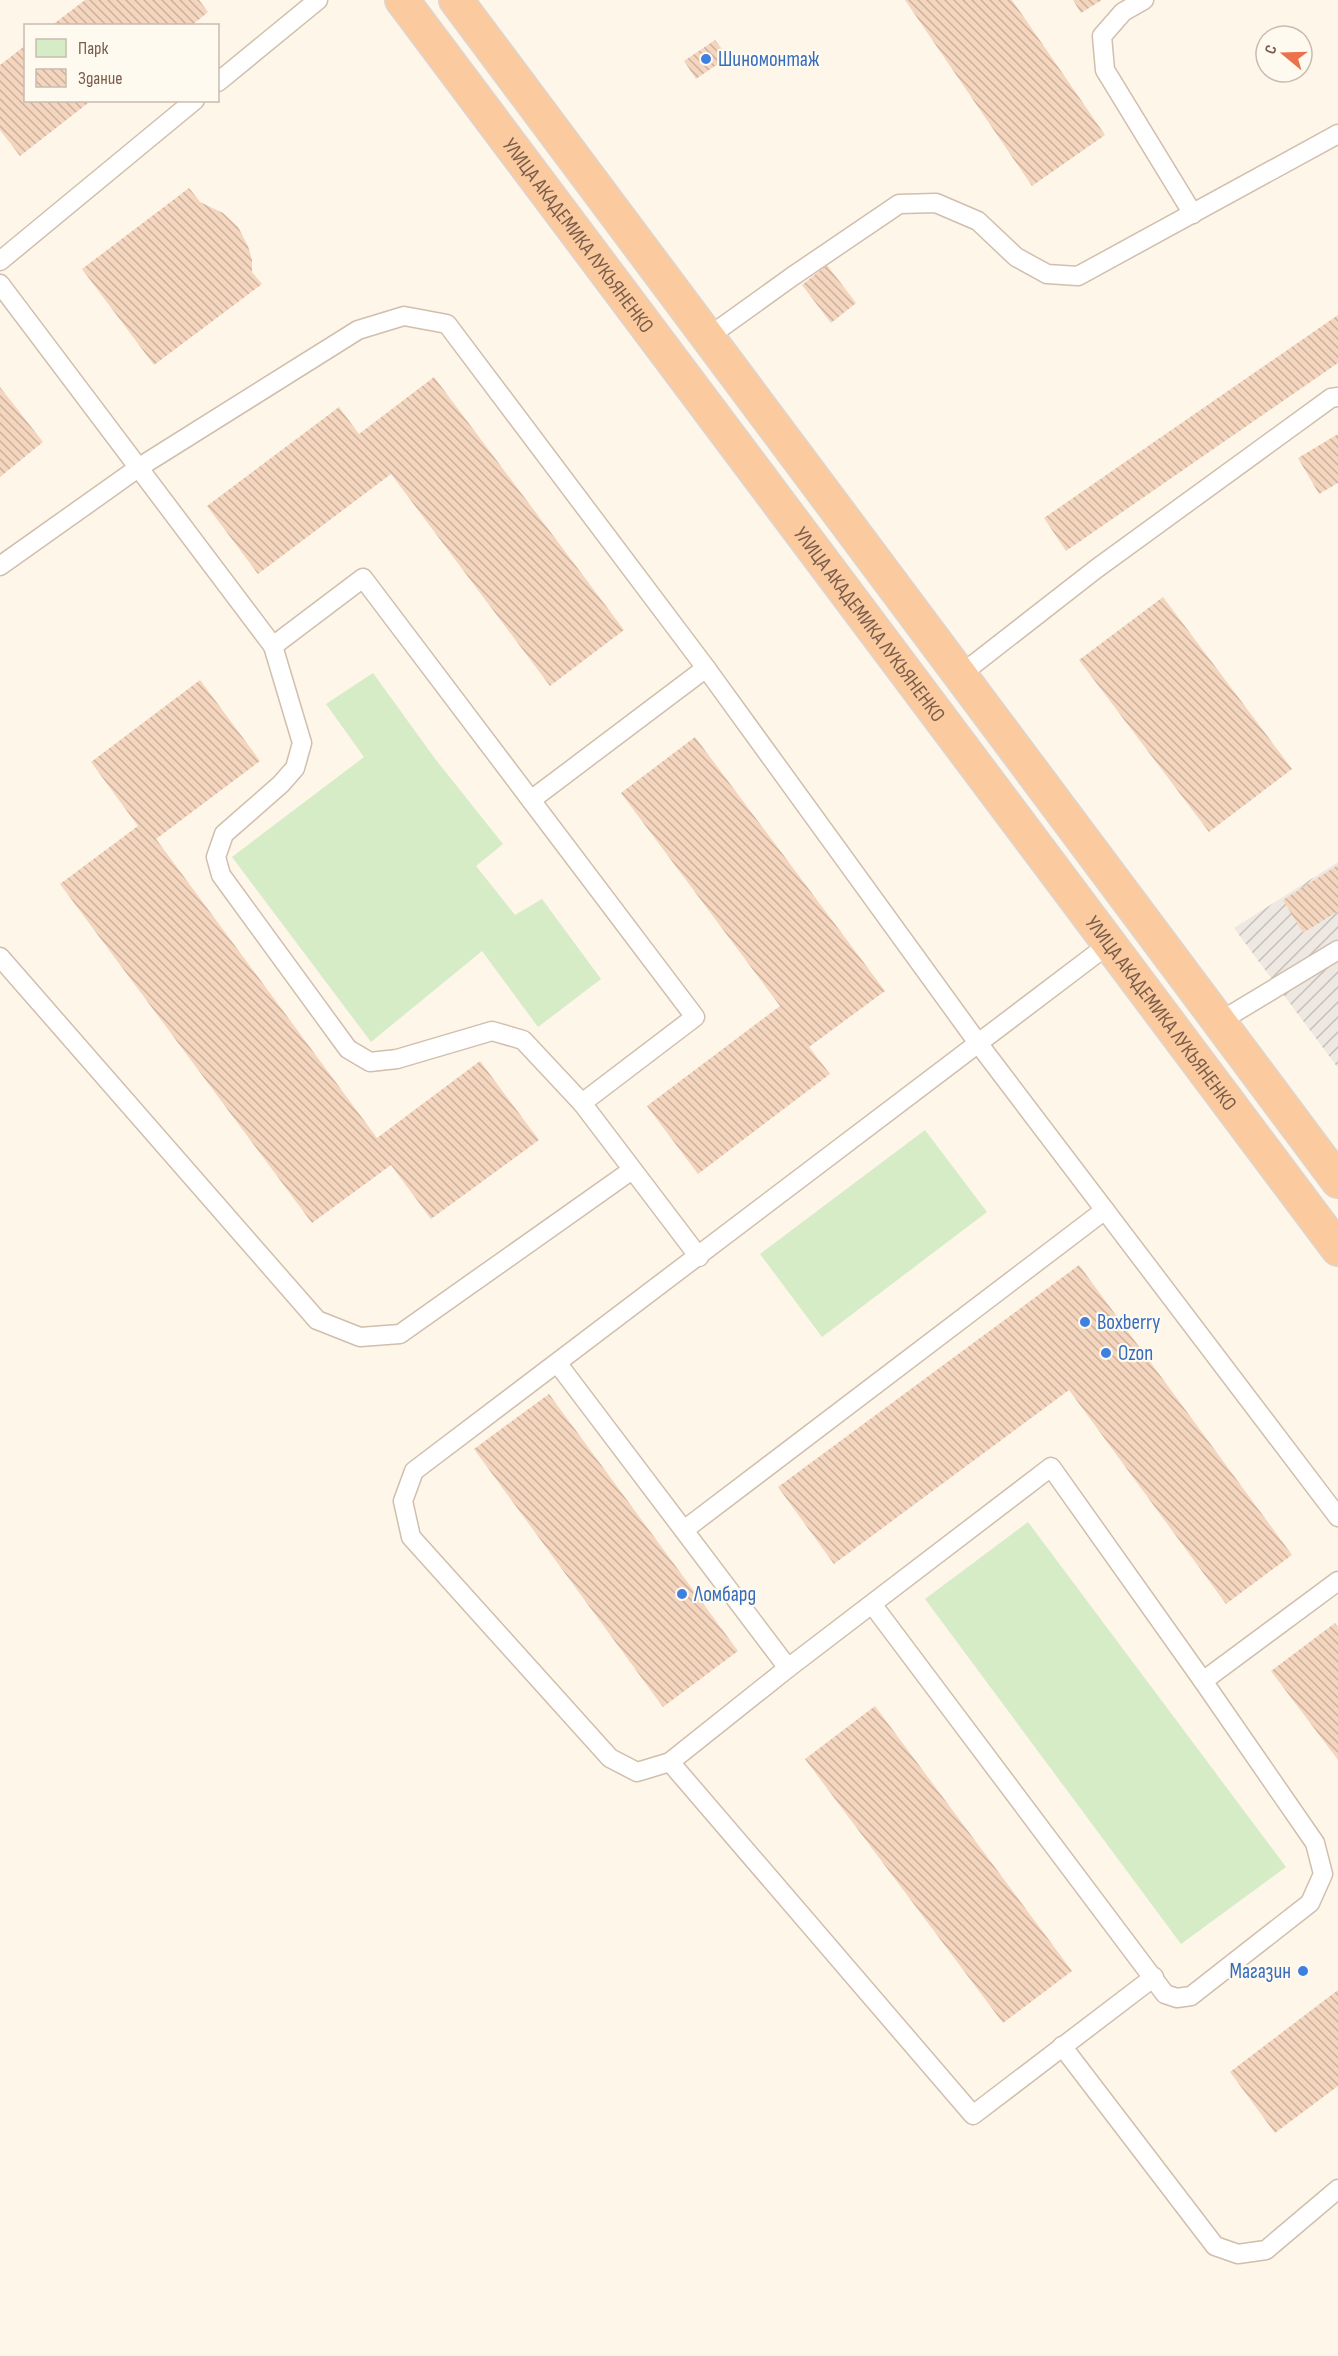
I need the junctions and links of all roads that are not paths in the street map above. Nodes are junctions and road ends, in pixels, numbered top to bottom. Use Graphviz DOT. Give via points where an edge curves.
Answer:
graph roads {
  1 [pos="318,0"];
  2 [pos="402,0"];
  3 [pos="456,0"];
  4 [pos="1144,0"];
  5 [pos="219,81"];
  6 [pos="193,102"];
  7 [pos="1338,134"];
  8 [pos="1193,214"];
  9 [pos="0,261"];
  10 [pos="0,284"];
  11 [pos="708,337"];
  12 [pos="1338,397"];
  13 [pos="138,468"];
  14 [pos="0,566"];
  15 [pos="273,646"];
  16 [pos="706,668"];
  17 [pos="960,675"];
  18 [pos="531,800"];
  19 [pos="1109,944"];
  20 [pos="1338,950"];
  21 [pos="0,957"];
  22 [pos="1219,1022"];
  23 [pos="978,1043"];
  24 [pos="582,1103"];
  25 [pos="632,1170"];
  26 [pos="1338,1181"];
  27 [pos="1105,1210"];
  28 [pos="1338,1249"];
  29 [pos="699,1257"];
  30 [pos="558,1364"];
  31 [pos="1338,1517"];
  32 [pos="684,1530"];
  33 [pos="1338,1581"];
  34 [pos="872,1604"];
  35 [pos="788,1668"];
  36 [pos="1203,1681"];
  37 [pos="670,1762"];
  38 [pos="1154,1977"];
  39 [pos="1062,2046"];
  40 [pos="1338,2189"];
  1 -- 5 [label="lane"];
  2 -- 19 [label="highway, УЛИЦА АКАДЕМИКА ЛУКЬЯНЕНКО"];
  3 -- 11 [label="highway, УЛИЦА АКАДЕМИКА ЛУКЬЯНЕНКО"];
  4 -- 8 [label="lane" via="1123,12 1102,36 1105,70"];
  6 -- 9 [label="lane"];
  7 -- 8 [label="lane"];
  8 -- 11 [label="lane" via="1078,276 1047,274 1016,257 978,221 936,204 899,204"];
  10 -- 13 [label="lane"];
  11 -- 17 [label="highway, УЛИЦА АКАДЕМИКА ЛУКЬЯНЕНКО"];
  12 -- 17 [label="lane" via="1331,398 1096,569"];
  13 -- 14 [label="lane"];
  13 -- 15 [label="lane"];
  13 -- 16 [label="lane" via="358,330 404,316 447,324"];
  15 -- 18 [label="lane" via="363,578"];
  15 -- 24 [label="lane" via="302,743 295,768 224,834 216,857 220,875 348,1049 370,1062 397,1059 492,1031 523,1040"];
  16 -- 18 [label="lane"];
  16 -- 23 [label="lane"];
  17 -- 22 [label="highway, УЛИЦА АКАДЕМИКА ЛУКЬЯНЕНКО"];
  18 -- 24 [label="lane" via="695,1017"];
  19 -- 23 [label="lane"];
  19 -- 28 [label="highway, УЛИЦА АКАДЕМИКА ЛУКЬЯНЕНКО"];
  20 -- 22 [label="lane"];
  21 -- 25 [label="lane" via="317,1320 360,1337 400,1334"];
  22 -- 26 [label="highway, УЛИЦА АКАДЕМИКА ЛУКЬЯНЕНКО"];
  23 -- 27 [label="lane"];
  23 -- 29 [label="lane"];
  24 -- 25 [label="lane"];
  25 -- 29 [label="lane"];
  27 -- 31 [label="lane"];
  27 -- 32 [label="lane"];
  29 -- 30 [label="lane"];
  30 -- 32 [label="lane"];
  30 -- 37 [label="lane" via="414,1471 403,1501 411,1537 610,1758 638,1772"];
  32 -- 35 [label="lane"];
  33 -- 36 [label="lane"];
  34 -- 35 [label="lane"];
  34 -- 36 [label="lane" via="1051,1467"];
  34 -- 38 [label="lane"];
  35 -- 37 [label="lane"];
  36 -- 38 [label="lane" via="1315,1843 1323,1874 1310,1903 1191,1996 1177,1998 1165,1994"];
  37 -- 39 [label="lane" via="973,2115"];
  38 -- 39 [label="lane"];
  39 -- 40 [label="lane" via="1215,2246 1238,2254 1266,2250"];
}
